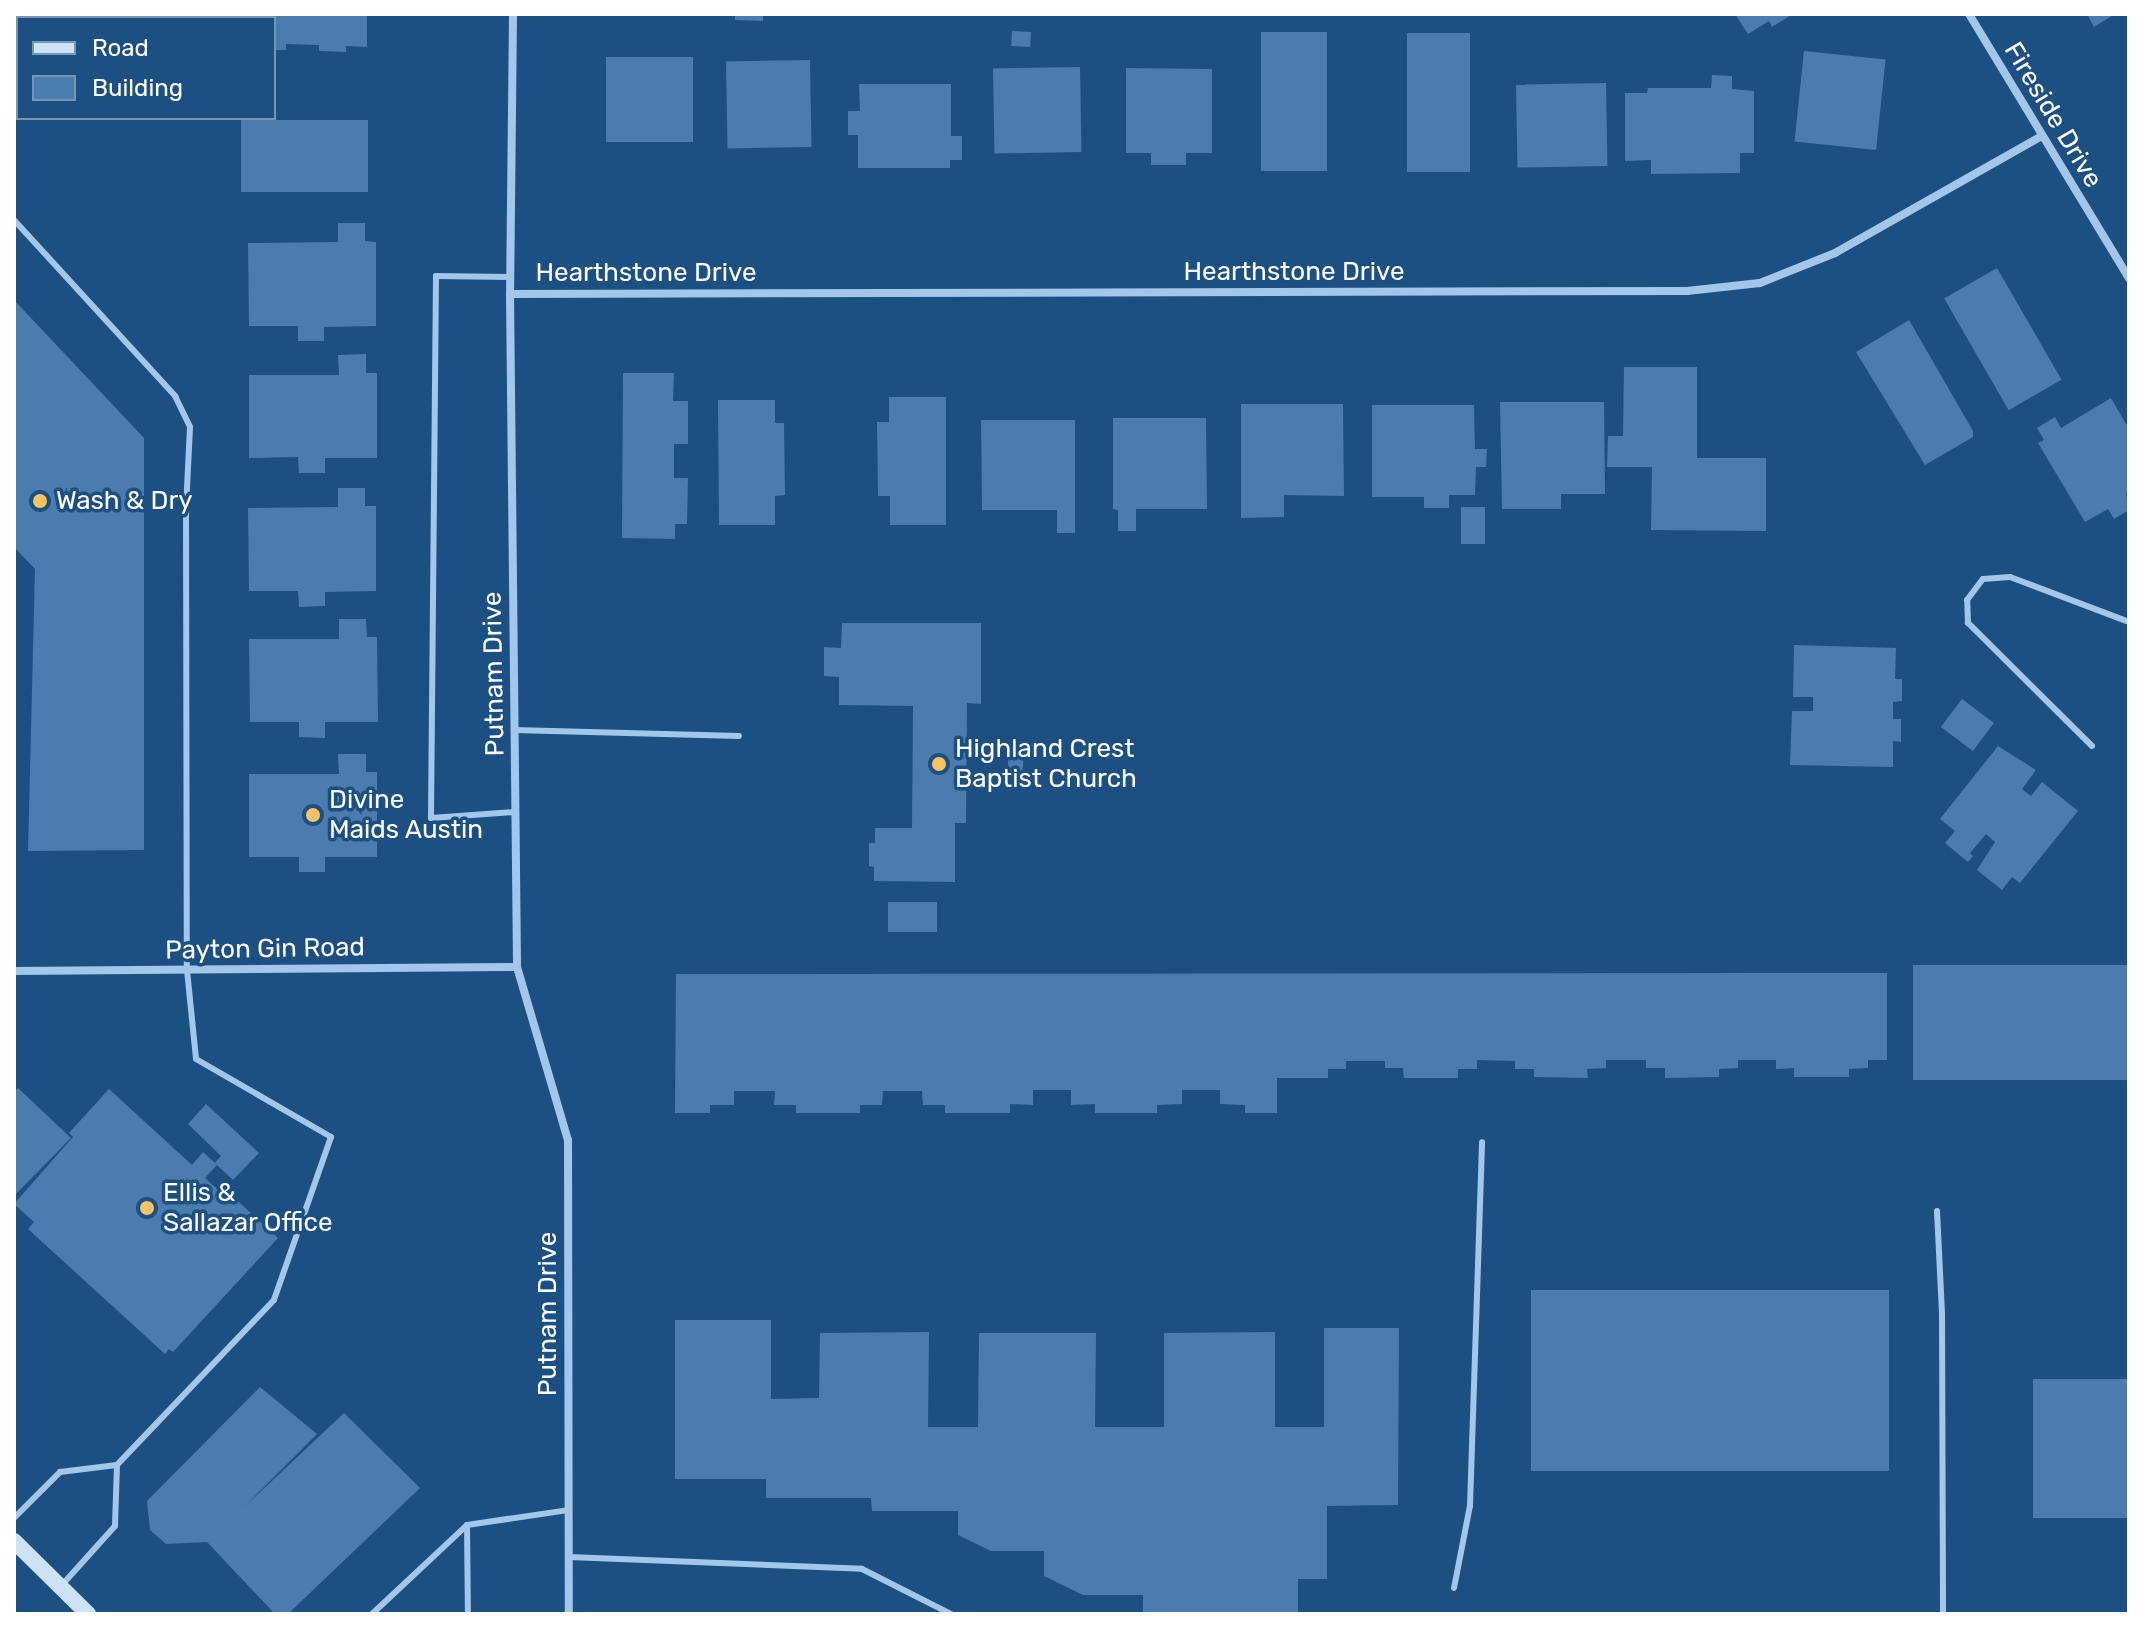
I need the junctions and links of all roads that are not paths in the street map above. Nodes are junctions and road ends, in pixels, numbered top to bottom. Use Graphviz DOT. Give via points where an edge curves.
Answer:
graph roads {
  1 [pos="513,14"];
  2 [pos="1969,14"];
  3 [pos="2042,136"];
  4 [pos="14,220"];
  5 [pos="510,277"];
  6 [pos="2129,278"];
  7 [pos="510,294"];
  8 [pos="2129,622"];
  9 [pos="514,730"];
  10 [pos="739,736"];
  11 [pos="2092,746"];
  12 [pos="515,812"];
  13 [pos="517,967"];
  14 [pos="187,970"];
  15 [pos="14,971"];
  16 [pos="1482,1142"];
  17 [pos="1937,1211"];
  18 [pos="117,1465"];
  19 [pos="568,1510"];
  20 [pos="14,1518"];
  21 [pos="467,1525"];
  22 [pos="14,1541"];
  23 [pos="569,1557"];
  24 [pos="61,1586"];
  25 [pos="1454,1588"];
  26 [pos="88,1614"];
  27 [pos="372,1614"];
  28 [pos="468,1614"];
  29 [pos="569,1614"];
  30 [pos="951,1614"];
  31 [pos="1943,1614"];
  1 -- 5 [label="street, Putnam Drive"];
  2 -- 3 [label="street, Fireside Drive"];
  3 -- 6 [label="street, Fireside Drive"];
  3 -- 7 [label="street, Hearthstone Drive" via="1835,253 1760,283 1687,291"];
  4 -- 14 [label="lane" via="175,396 190,427"];
  5 -- 7 [label="street, Putnam Drive"];
  5 -- 12 [label="lane" via="436,276 431,818"];
  7 -- 9 [label="street, Putnam Drive"];
  8 -- 11 [label="lane" via="2010,577 1983,579 1967,600 1968,623"];
  9 -- 10 [label="lane"];
  9 -- 12 [label="street, Putnam Drive"];
  12 -- 13 [label="street, Putnam Drive"];
  13 -- 14 [label="street, Payton Gin Road"];
  13 -- 19 [label="street, Putnam Drive" via="568,1140"];
  14 -- 15 [label="street, Payton Gin Road"];
  14 -- 18 [label="lane" via="196,1059 331,1137 274,1300"];
  16 -- 25 [label="lane" via="1470,1506"];
  17 -- 31 [label="lane"];
  18 -- 20 [label="lane" via="60,1472"];
  18 -- 24 [label="lane" via="115,1526"];
  19 -- 21 [label="lane"];
  19 -- 23 [label="street, Putnam Drive"];
  21 -- 27 [label="lane"];
  21 -- 28 [label="lane"];
  22 -- 24 [label="main road"];
  23 -- 29 [label="street, Putnam Drive"];
  23 -- 30 [label="lane" via="862,1569"];
  24 -- 26 [label="main road"];
}
